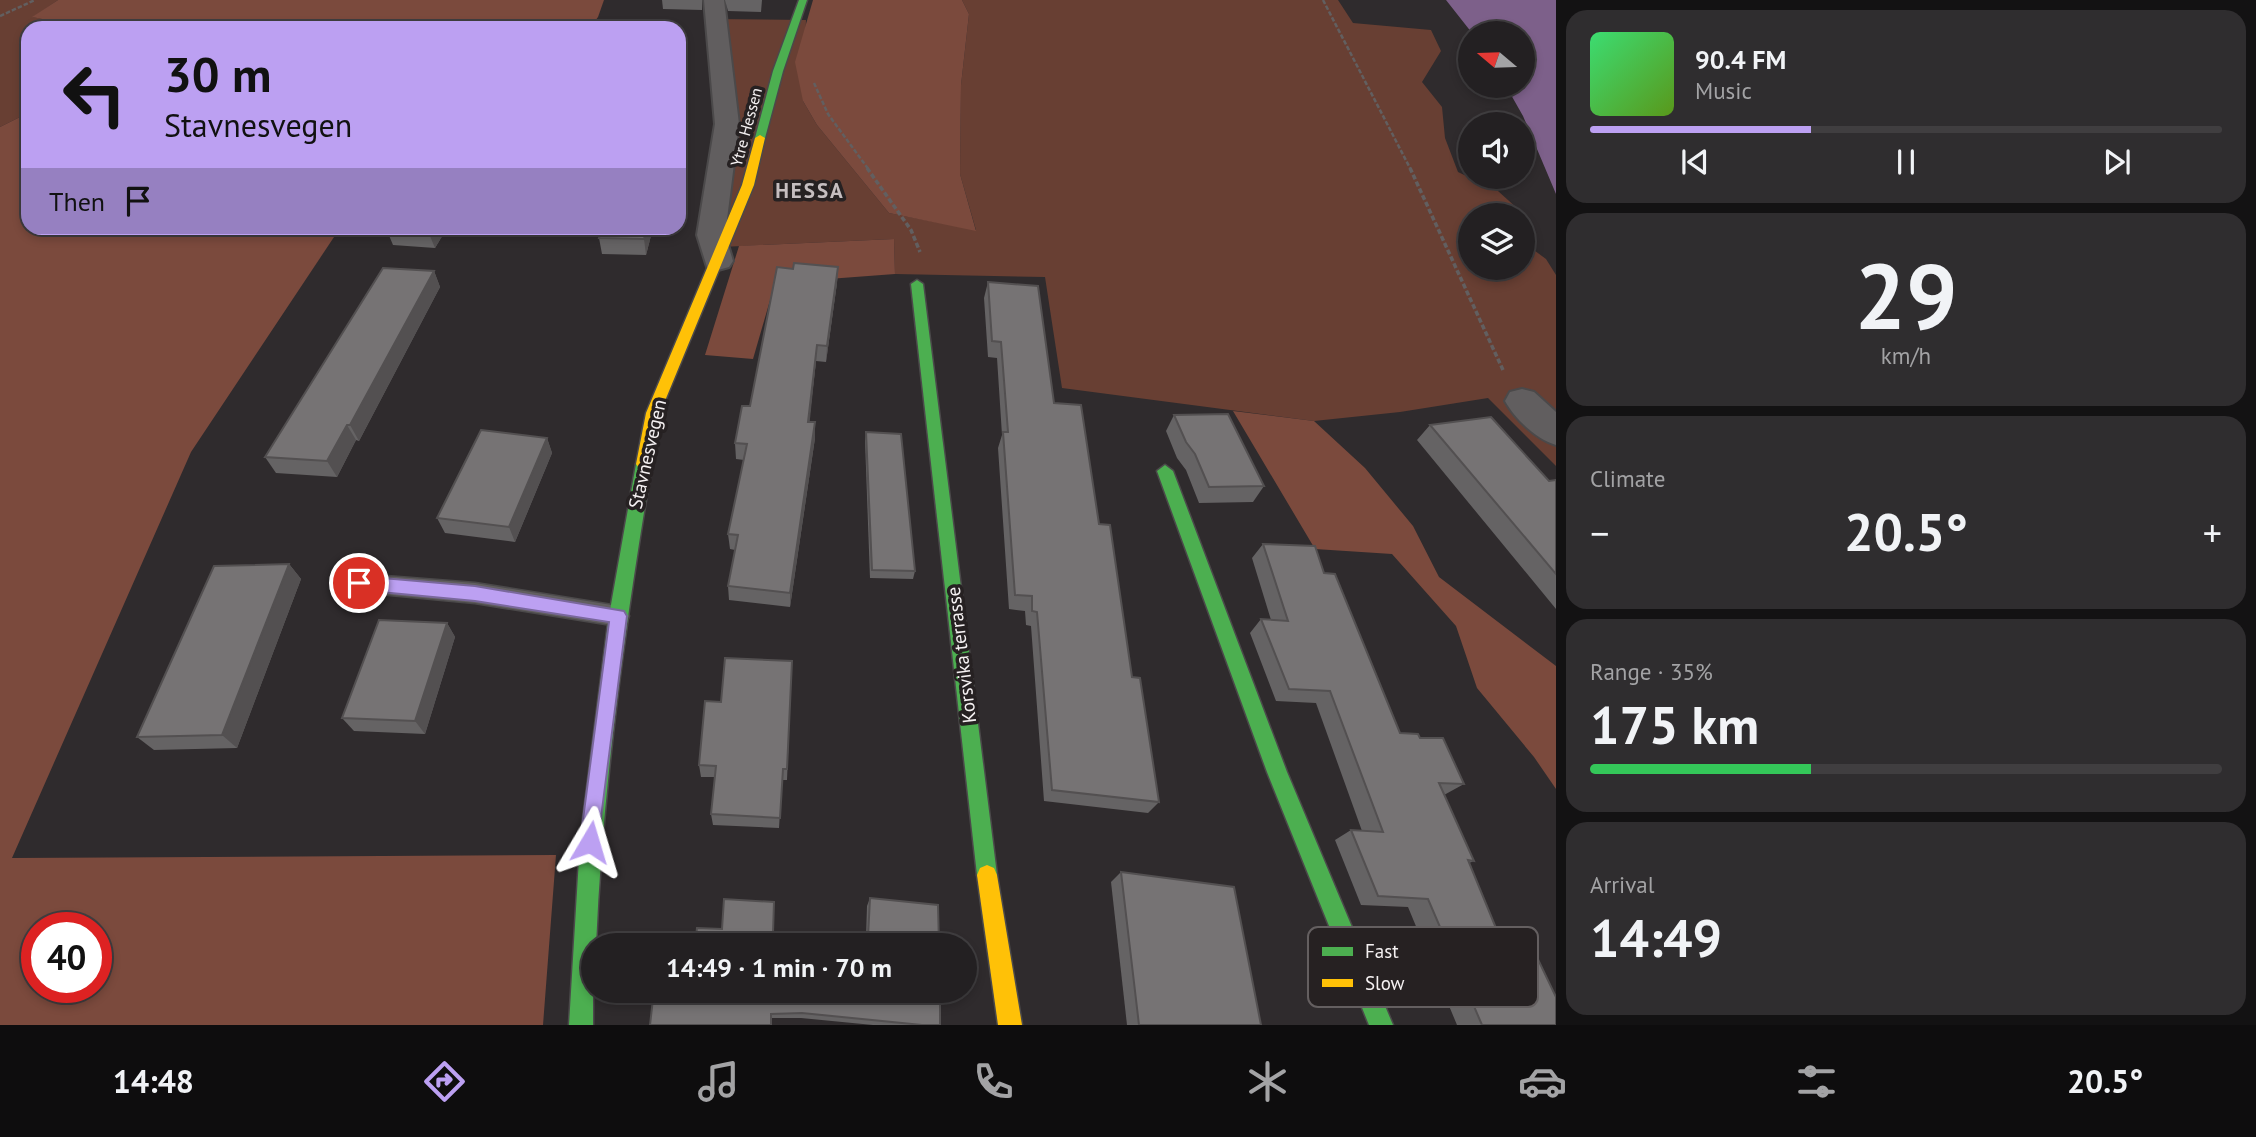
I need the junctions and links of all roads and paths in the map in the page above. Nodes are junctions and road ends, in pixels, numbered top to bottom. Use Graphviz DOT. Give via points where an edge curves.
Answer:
graph roads {
  1 [pos="35,0"];
  2 [pos="714,0"];
  3 [pos="803,0"];
  4 [pos="1323,0"];
  5 [pos="0,16"];
  6 [pos="813,80"];
  7 [pos="718,261"];
  8 [pos="917,284"];
  9 [pos="1522,401"];
  10 [pos="1556,432"];
  11 [pos="1165,471"];
  12 [pos="359,583"];
  13 [pos="618,616"];
  14 [pos="1341,927"];
  15 [pos="1374,1007"];
  16 [pos="581,1025"];
  17 [pos="1010,1025"];
  18 [pos="1381,1025"];
  1 -- 5 [label="path"];
  2 -- 7 [label="street" via="727,124 711,234"];
  3 -- 7 [label="street, Ytre Hessen" via="778,71 748,185"];
  4 -- 9 [label="path" via="1403,152 1502,368"];
  6 -- 8 [label="path" via="820,100 913,233 920,247"];
  7 -- 13 [label="street, Stavnesvegen" via="653,413"];
  8 -- 17 [label="street, Korsvika terrasse" via="984,859"];
  9 -- 10 [label="street"];
  11 -- 14 [label="street" via="1277,772"];
  12 -- 13 [label="lane" via="475,593"];
  13 -- 16 [label="street, Stavnesvegen" via="590,842"];
  15 -- 18 [label="street"];
}
